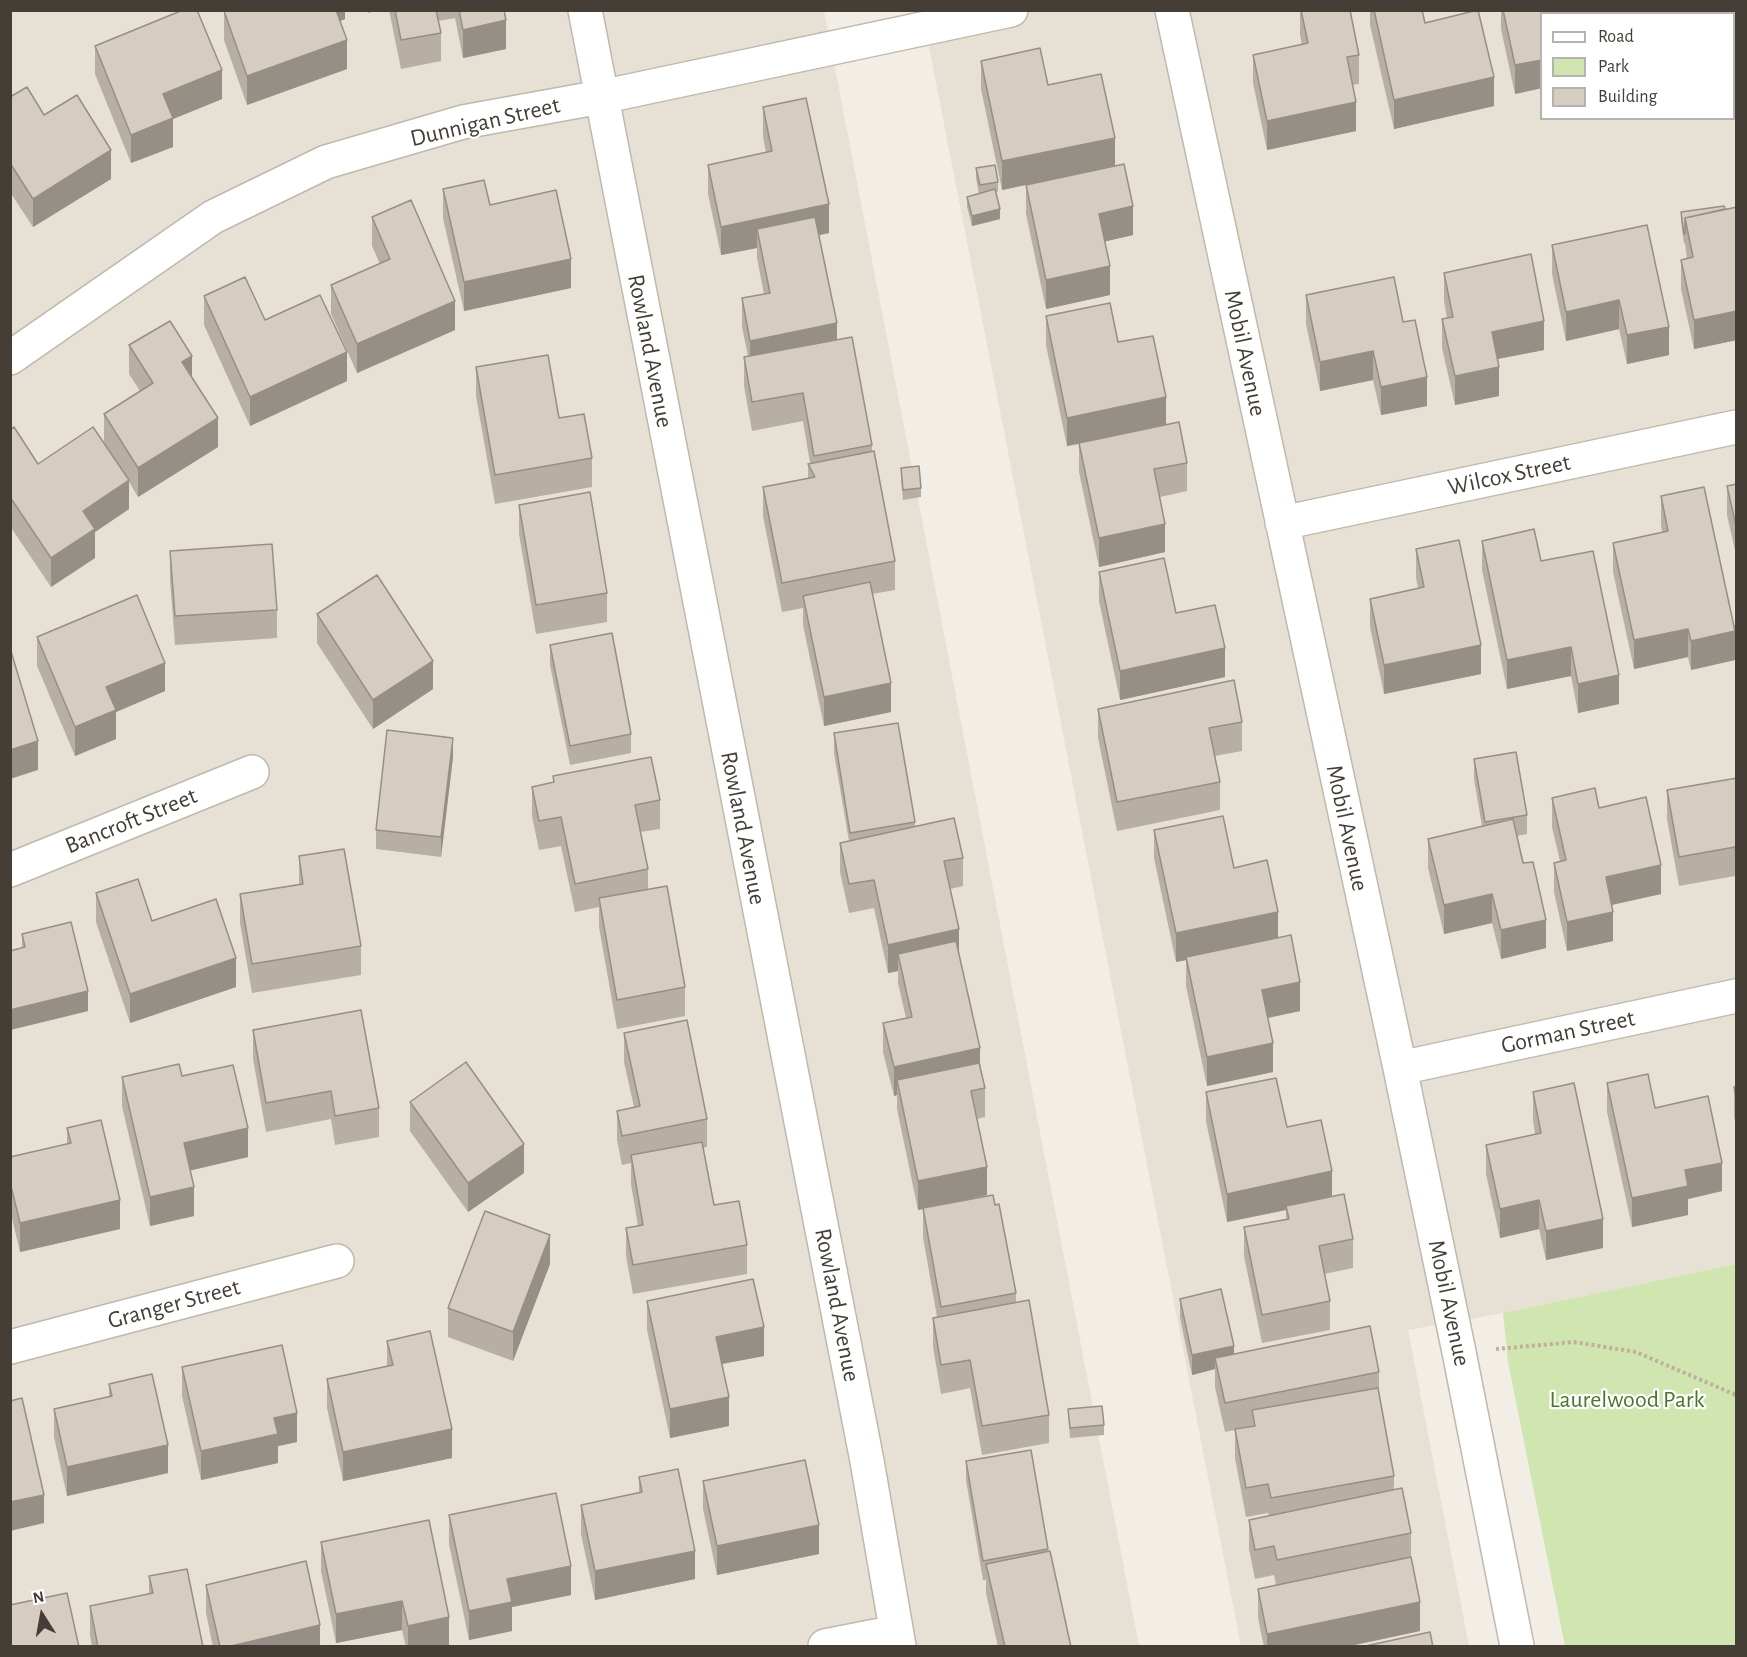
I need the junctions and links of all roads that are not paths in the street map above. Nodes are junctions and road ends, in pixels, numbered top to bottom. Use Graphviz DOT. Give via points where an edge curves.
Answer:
graph roads {
  1 [pos="585,10"];
  2 [pos="1011,10"];
  3 [pos="1172,10"];
  4 [pos="601,97"];
  5 [pos="10,358"];
  6 [pos="1737,427"];
  7 [pos="1282,523"];
  8 [pos="252,772"];
  9 [pos="10,870"];
  10 [pos="1737,996"];
  11 [pos="1400,1068"];
  12 [pos="338,1261"];
  13 [pos="10,1347"];
  14 [pos="897,1639"];
  15 [pos="825,1647"];
  16 [pos="1517,1647"];
  1 -- 4 [label="street, Rowland Avenue"];
  2 -- 4 [label="street, Dunnigan Street"];
  3 -- 7 [label="street, Mobil Avenue"];
  4 -- 5 [label="street, Dunnigan Street" via="463,122 326,162 213,217"];
  4 -- 14 [label="street, Rowland Avenue" via="867,1461"];
  6 -- 7 [label="street, Wilcox Street"];
  7 -- 11 [label="street, Mobil Avenue"];
  8 -- 9 [label="street, Bancroft Street"];
  10 -- 11 [label="street, Gorman Street"];
  11 -- 16 [label="street, Mobil Avenue"];
  12 -- 13 [label="street, Granger Street"];
  14 -- 15 [label="street"];
}
